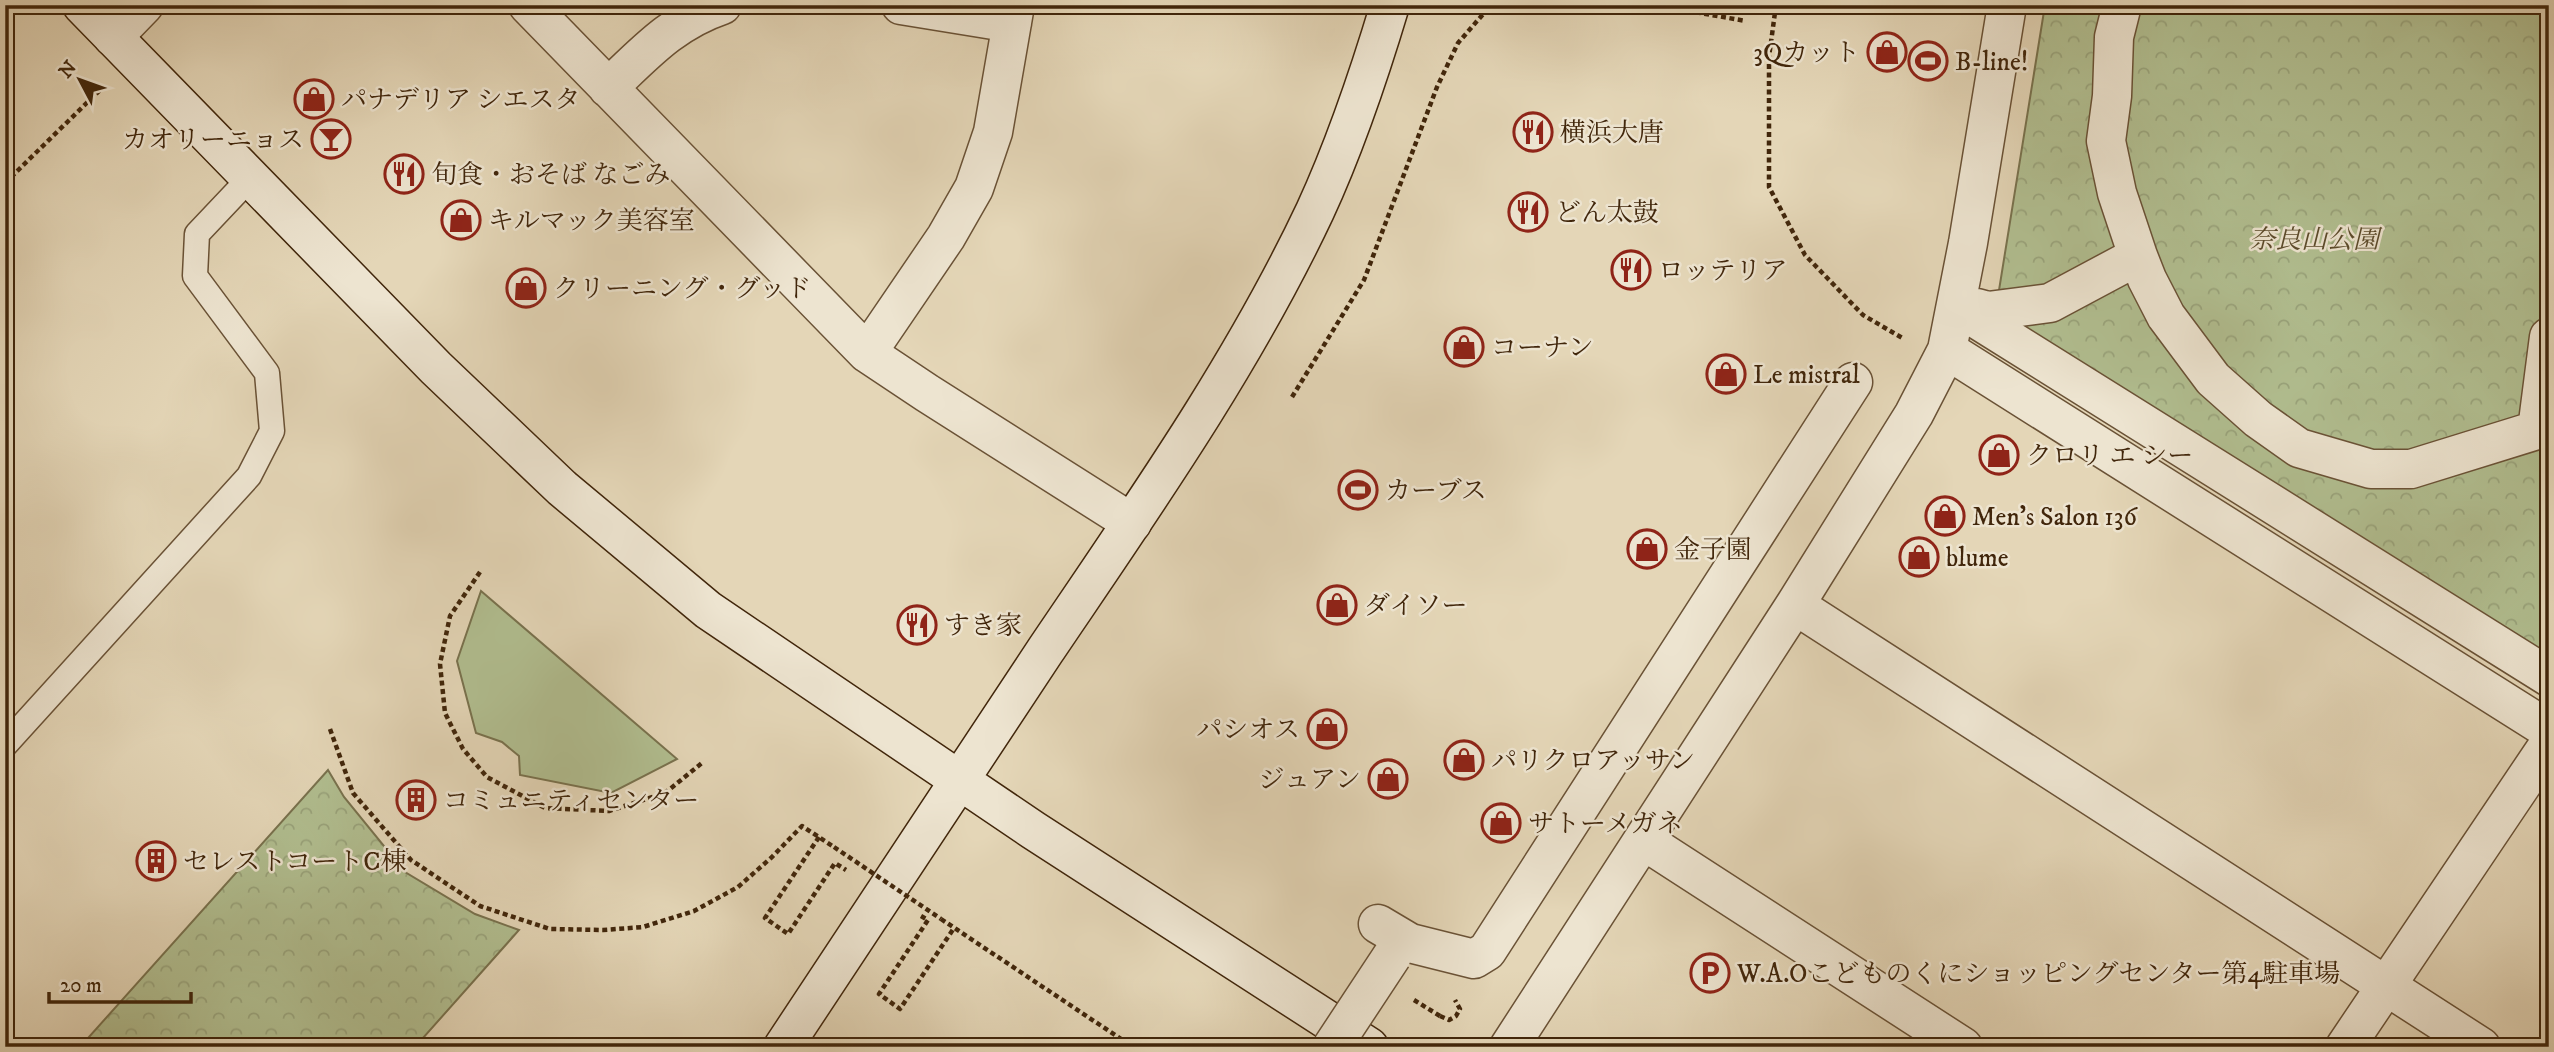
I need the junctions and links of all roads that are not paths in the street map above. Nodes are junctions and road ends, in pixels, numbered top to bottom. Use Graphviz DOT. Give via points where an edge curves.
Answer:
graph roads {
  1 [pos="82,5"];
  2 [pos="144,5"];
  3 [pos="528,5"];
  4 [pos="722,5"];
  5 [pos="901,5"];
  6 [pos="1390,5"];
  7 [pos="2007,5"];
  8 [pos="2122,5"];
  9 [pos="1014,14"];
  10 [pos="113,37"];
  11 [pos="608,88"];
  12 [pos="250,178"];
  13 [pos="2138,256"];
  14 [pos="2549,337"];
  15 [pos="867,353"];
  16 [pos="1944,356"];
  17 [pos="1853,382"];
  18 [pos="2543,434"];
  19 [pos="1132,523"];
  20 [pos="1794,605"];
  21 [pos="2549,677"];
  22 [pos="2549,730"];
  23 [pos="5,744"];
  24 [pos="2549,744"];
  25 [pos="959,781"];
  26 [pos="1643,839"];
  27 [pos="2385,985"];
  28 [pos="783,1047"];
  29 [pos="1332,1047"];
  30 [pos="1369,1047"];
  31 [pos="1509,1047"];
  32 [pos="1963,1047"];
  33 [pos="2345,1047"];
  34 [pos="2481,1047"];
  1 -- 10 [label="street"];
  2 -- 10 [label="street"];
  3 -- 11 [label="street"];
  4 -- 11 [label="street" via="662,36"];
  5 -- 9 [label="street"];
  6 -- 19 [label="street" via="1361,102 1278,286"];
  7 -- 16 [label="street" via="1968,243"];
  8 -- 13 [label="street" via="2114,37 2106,141"];
  9 -- 15 [label="street" via="993,132 974,188"];
  10 -- 12 [label="street"];
  11 -- 15 [label="street"];
  12 -- 23 [label="lane" via="197,234 195,276 267,373 272,431 249,476"];
  12 -- 25 [label="street" via="436,368 636,551 708,610"];
  13 -- 18 [label="street" via="2166,316 2213,379 2299,448 2371,469 2411,468"];
  13 -- 21 [label="street" via="2050,303 1976,313"];
  14 -- 18 [label="street"];
  15 -- 19 [label="street"];
  16 -- 20 [label="street" via="1914,414"];
  16 -- 22 [label="street"];
  17 -- 29 [label="street, bridge" via="1487,951 1474,959 1396,937"];
  19 -- 25 [label="street"];
  20 -- 26 [label="street"];
  20 -- 27 [label="street"];
  24 -- 27 [label="street"];
  25 -- 28 [label="street"];
  25 -- 30 [label="street"];
  26 -- 31 [label="street"];
  26 -- 32 [label="street"];
  27 -- 33 [label="street"];
  27 -- 34 [label="street"];
}
